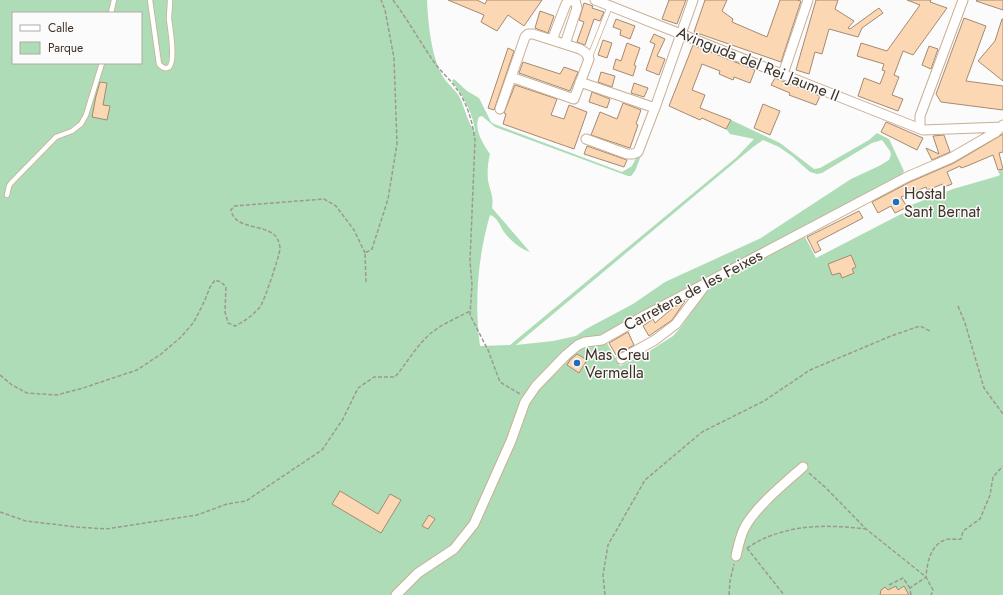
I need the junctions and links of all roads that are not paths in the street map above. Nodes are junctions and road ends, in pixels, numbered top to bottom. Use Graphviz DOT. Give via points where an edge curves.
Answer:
graph roads {
  1 [pos="114,0"];
  2 [pos="150,0"];
  3 [pos="170,0"];
  4 [pos="570,0"];
  5 [pos="575,0"];
  6 [pos="595,0"];
  7 [pos="693,0"];
  8 [pos="808,0"];
  9 [pos="963,0"];
  10 [pos="610,6"];
  11 [pos="111,12"];
  12 [pos="681,33"];
  13 [pos="552,40"];
  14 [pos="565,44"];
  15 [pos="589,59"];
  16 [pos="102,64"];
  17 [pos="783,74"];
  18 [pos="511,77"];
  19 [pos="580,82"];
  20 [pos="654,108"];
  21 [pos="500,109"];
  22 [pos="1002,126"];
  23 [pos="920,128"];
  24 [pos="586,139"];
  25 [pos="7,195"];
  26 [pos="707,282"];
  27 [pos="621,359"];
  28 [pos="804,467"];
  29 [pos="736,556"];
  30 [pos="396,595"];
  1 -- 11 [label="lane"];
  2 -- 3 [label="lane" via="159,64 167,68 170,67 172,59"];
  4 -- 13 [label="street" via="566,4"];
  5 -- 14 [label="street" via="577,8"];
  6 -- 10 [label="street, Avinguda del Rei Jaume II"];
  7 -- 12 [label="street"];
  8 -- 17 [label="street"];
  9 -- 23 [label="street" via="920,116"];
  10 -- 12 [label="street, Avinguda del Rei Jaume II"];
  10 -- 15 [label="lane"];
  12 -- 17 [label="street, Avinguda del Rei Jaume II"];
  12 -- 20 [label="street"];
  13 -- 14 [label="street"];
  13 -- 18 [label="street" via="528,34"];
  14 -- 15 [label="street" via="584,51"];
  15 -- 19 [label="street"];
  16 -- 25 [label="lane" via="81,124 72,131 56,137 11,183"];
  17 -- 23 [label="street, Avinguda del Rei Jaume II"];
  18 -- 19 [label="street" via="572,99 576,97"];
  18 -- 21 [label="street"];
  19 -- 20 [label="street"];
  20 -- 24 [label="street" via="638,152 627,154"];
  22 -- 23 [label="street, Avinguda del Rei Jaume II" via="928,130"];
  22 -- 26 [label="street, Carretera de les Feixes" via="951,158 907,177"];
  26 -- 27 [label="street" via="706,287 676,324 655,340"];
  26 -- 30 [label="street, Carretera de les Feixes" via="602,340 578,345 545,376 524,405 474,524 454,549 418,573"];
  28 -- 29 [label="street" via="750,520"];
}
